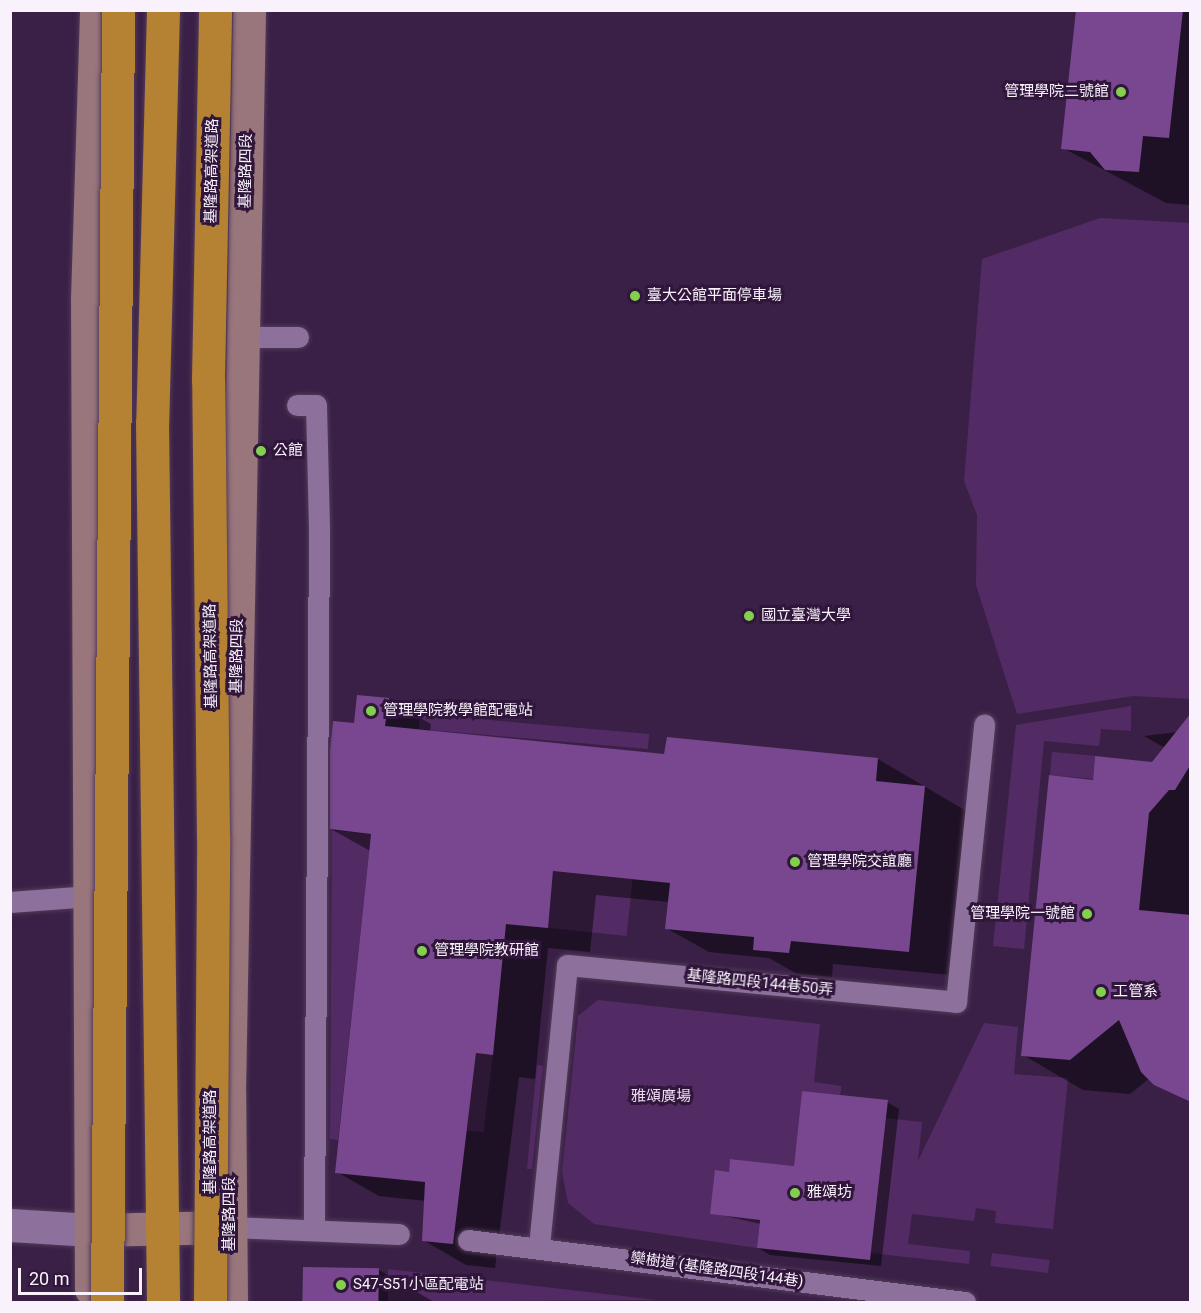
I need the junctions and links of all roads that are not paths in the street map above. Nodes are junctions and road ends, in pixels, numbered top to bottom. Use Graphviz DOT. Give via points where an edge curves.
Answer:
graph roads {
  1 [pos="96,10"];
  2 [pos="118,10"];
  3 [pos="163,10"];
  4 [pos="215,10"];
  5 [pos="249,10"];
  6 [pos="243,337"];
  7 [pos="298,337"];
  8 [pos="297,405"];
  9 [pos="984,724"];
  10 [pos="90,896"];
  11 [pos="10,902"];
  12 [pos="10,1225"];
  13 [pos="231,1227"];
  14 [pos="314,1227"];
  15 [pos="162,1229"];
  16 [pos="91,1230"];
  17 [pos="399,1234"];
  18 [pos="468,1240"];
  19 [pos="539,1246"];
  20 [pos="91,1302"];
  21 [pos="107,1302"];
  22 [pos="163,1302"];
  23 [pos="210,1302"];
  24 [pos="231,1302"];
  25 [pos="965,1302"];
  1 -- 10 [label="main road" via="87,299"];
  2 -- 21 [label="highway, bridge"];
  3 -- 15 [label="highway" via="152,422"];
  4 -- 23 [label="highway, 基隆路高架道路, bridge" via="208,380 213,836"];
  5 -- 6 [label="main road, 基隆路四段"];
  6 -- 7 [label="lane"];
  6 -- 13 [label="main road, 基隆路四段"];
  8 -- 14 [label="lane" via="315,405 319,530"];
  9 -- 19 [label="lane, 基隆路四段144巷50弄" via="956,1002 567,965"];
  10 -- 11 [label="lane"];
  10 -- 16 [label="main road"];
  12 -- 16 [label="street"];
  13 -- 14 [label="lane"];
  13 -- 15 [label="main road"];
  13 -- 24 [label="main road, 基隆路四段"];
  14 -- 17 [label="lane"];
  15 -- 16 [label="main road"];
  15 -- 22 [label="highway"];
  16 -- 20 [label="main road"];
  18 -- 19 [label="lane, 欒樹道 (基隆路四段144巷)"];
  19 -- 25 [label="lane, 欒樹道 (基隆路四段144巷)"];
}
